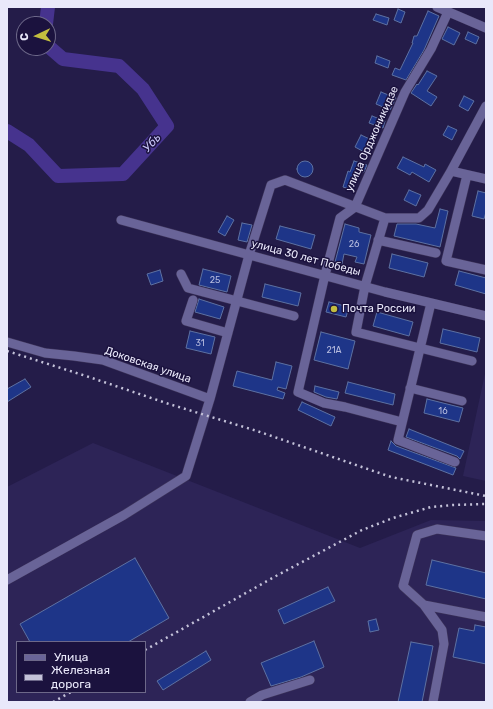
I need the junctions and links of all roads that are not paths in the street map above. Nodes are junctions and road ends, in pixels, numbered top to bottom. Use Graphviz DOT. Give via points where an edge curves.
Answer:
graph roads {
  1 [pos="437,7"];
  2 [pos="448,12"];
  3 [pos="486,28"];
  4 [pos="486,106"];
  5 [pos="451,171"];
  6 [pos="467,175"];
  7 [pos="486,179"];
  8 [pos="356,207"];
  9 [pos="385,218"];
  10 [pos="121,220"];
  11 [pos="378,240"];
  12 [pos="436,253"];
  13 [pos="249,255"];
  14 [pos="486,270"];
  15 [pos="181,274"];
  16 [pos="325,275"];
  17 [pos="366,286"];
  18 [pos="193,300"];
  19 [pos="237,300"];
  20 [pos="431,303"];
  21 [pos="294,316"];
  22 [pos="486,316"];
  23 [pos="228,333"];
  24 [pos="7,342"];
  25 [pos="420,348"];
  26 [pos="472,362"];
  27 [pos="410,388"];
  28 [pos="210,399"];
  29 [pos="462,401"];
  30 [pos="402,422"];
  31 [pos="455,462"];
  32 [pos="486,536"];
  33 [pos="7,580"];
  34 [pos="424,605"];
  35 [pos="486,617"];
  36 [pos="310,680"];
  37 [pos="250,702"];
  38 [pos="433,702"];
  1 -- 2 [label="street"];
  2 -- 3 [label="street"];
  2 -- 8 [label="street, улица Орджоникидзе" via="431,49 405,92"];
  4 -- 5 [label="street"];
  5 -- 6 [label="street"];
  5 -- 9 [label="street" via="428,210 419,218"];
  6 -- 7 [label="street"];
  6 -- 14 [label="street" via="446,261"];
  8 -- 9 [label="street"];
  8 -- 13 [label="street" via="285,180 271,185"];
  8 -- 16 [label="street, улица Орджоникидзе" via="340,218"];
  9 -- 11 [label="street"];
  10 -- 13 [label="street, улица 30 лет Победы"];
  11 -- 12 [label="street"];
  11 -- 17 [label="street"];
  13 -- 16 [label="street, улица 30 лет Победы"];
  13 -- 19 [label="street"];
  15 -- 19 [label="street" via="188,288"];
  16 -- 17 [label="street, улица 30 лет Победы"];
  16 -- 30 [label="street, улица Орджоникидзе" via="298,392 324,403"];
  17 -- 20 [label="street, улица 30 лет Победы"];
  17 -- 25 [label="street" via="356,332"];
  18 -- 23 [label="street" via="186,321"];
  19 -- 21 [label="street"];
  19 -- 23 [label="street"];
  20 -- 22 [label="street, улица 30 лет Победы"];
  20 -- 25 [label="street"];
  23 -- 28 [label="street"];
  24 -- 28 [label="street, Доковская улица" via="45,353 103,360"];
  25 -- 26 [label="street"];
  25 -- 27 [label="street"];
  27 -- 29 [label="street"];
  27 -- 30 [label="street"];
  28 -- 33 [label="street" via="186,476 124,515"];
  30 -- 31 [label="street" via="398,440"];
  32 -- 34 [label="street" via="437,529 417,535 403,586"];
  34 -- 35 [label="street"];
  34 -- 38 [label="street" via="442,630 444,644"];
  36 -- 37 [label="street"];
}
